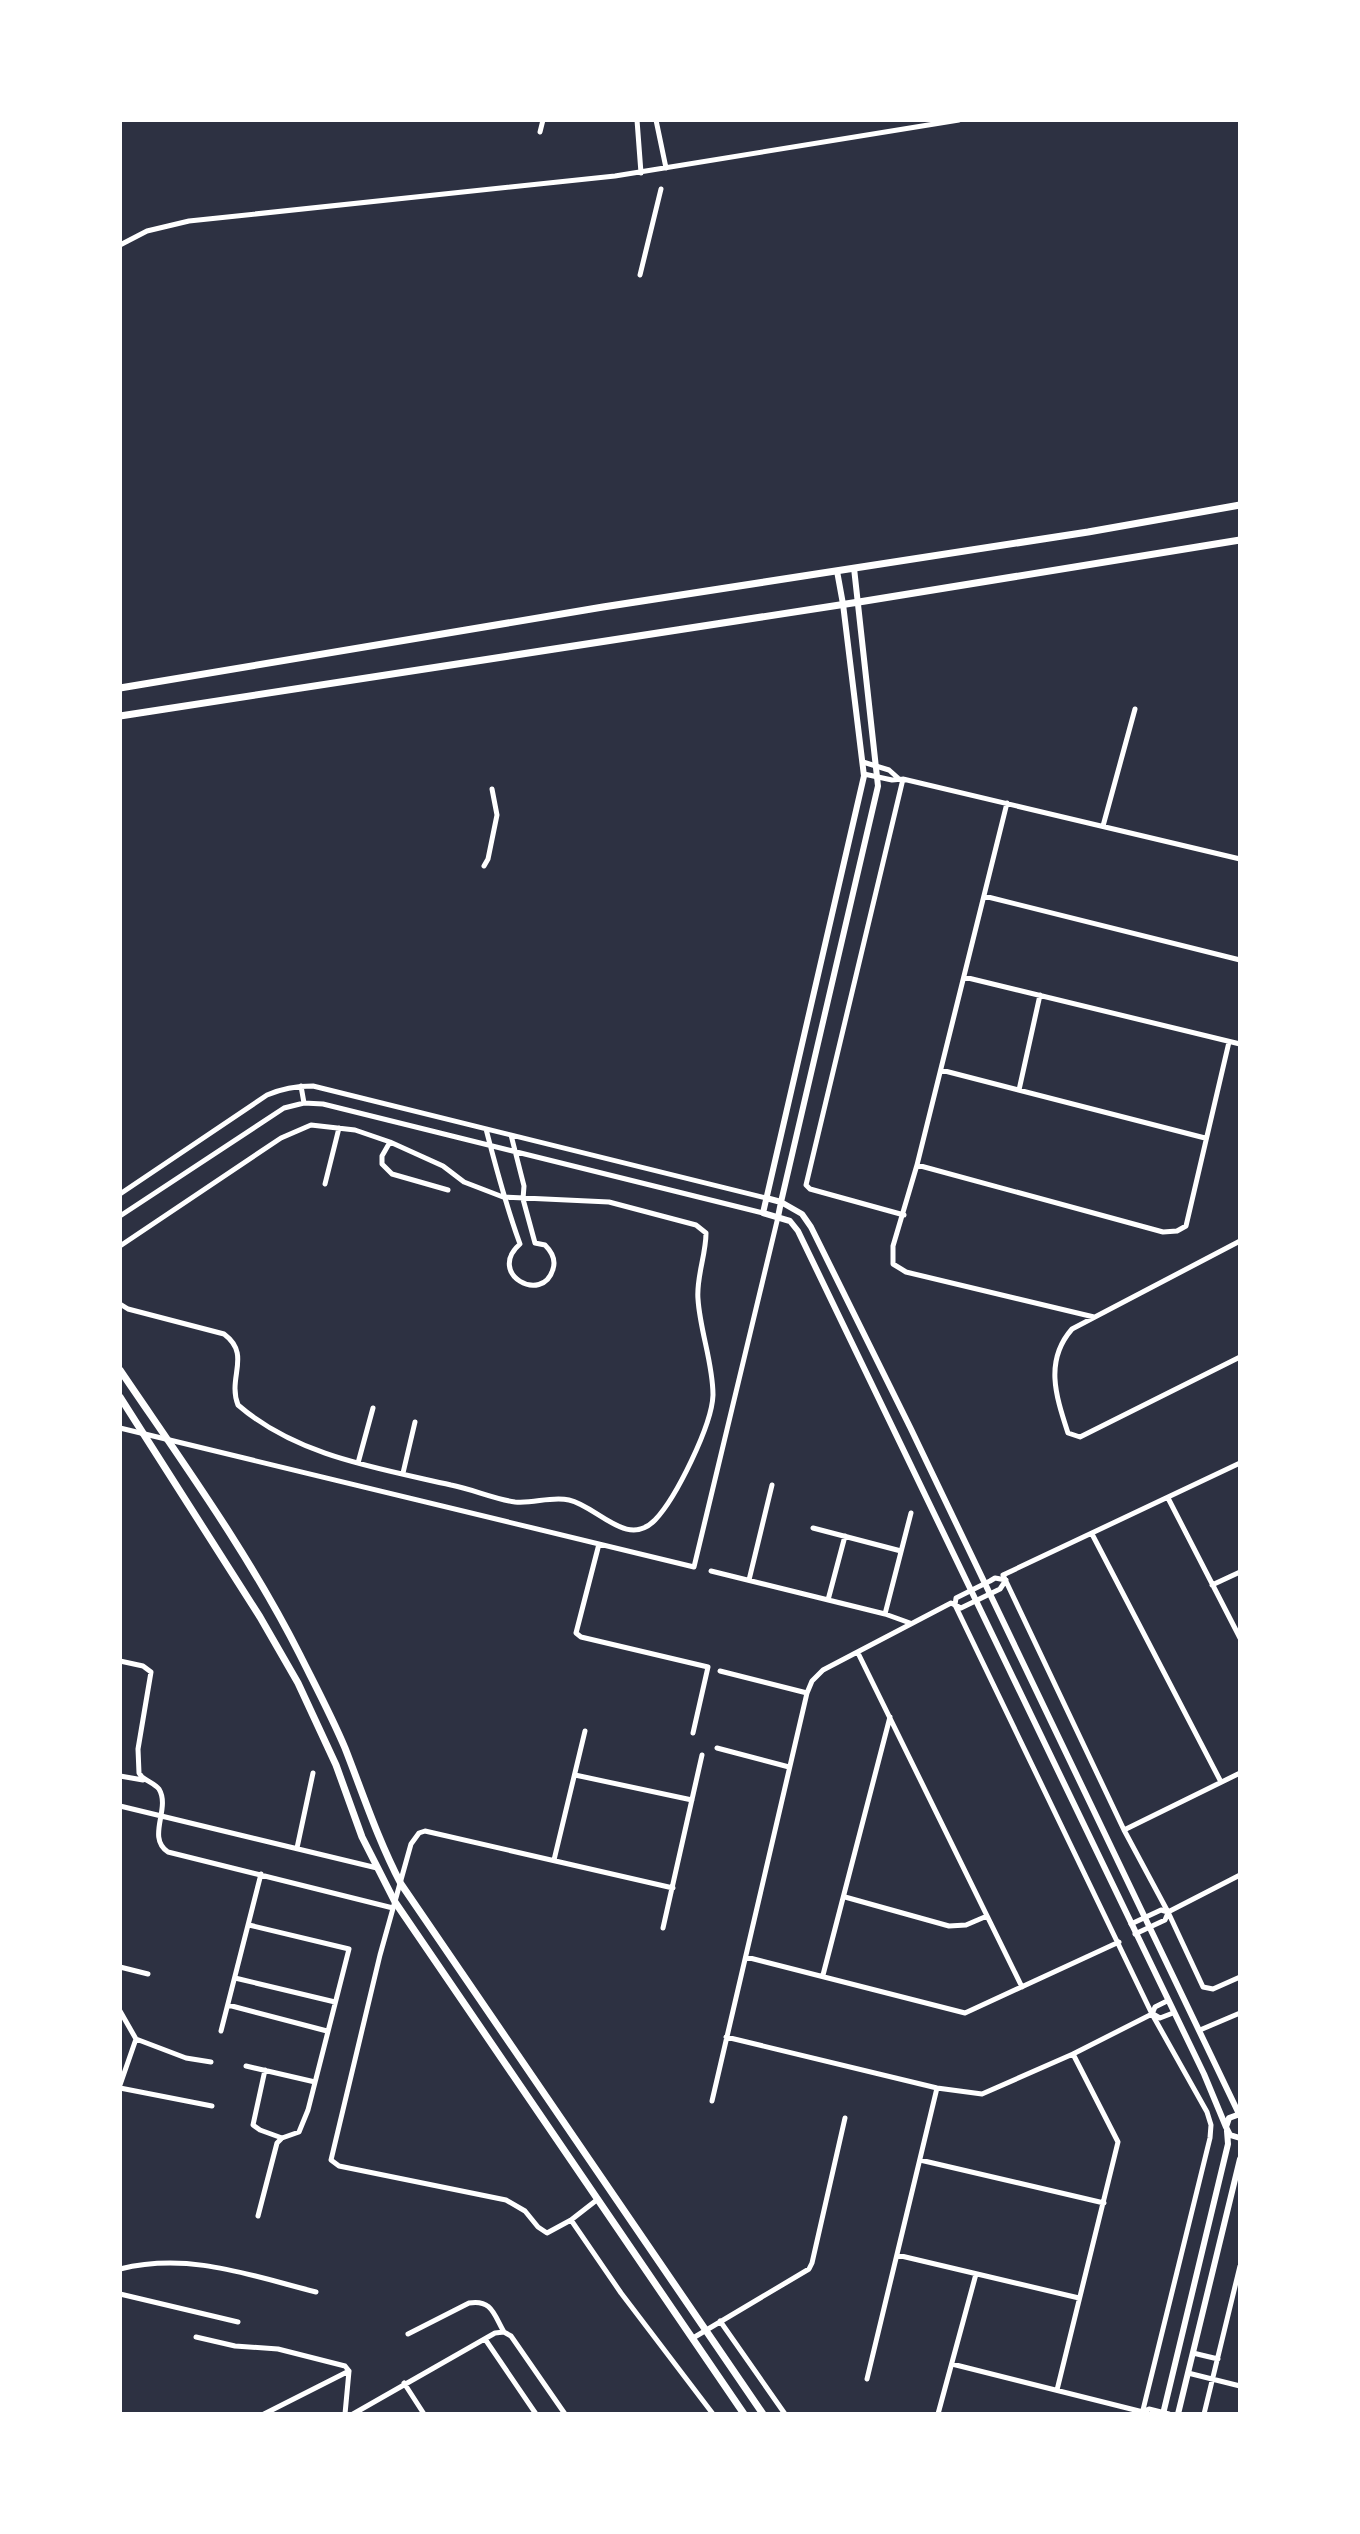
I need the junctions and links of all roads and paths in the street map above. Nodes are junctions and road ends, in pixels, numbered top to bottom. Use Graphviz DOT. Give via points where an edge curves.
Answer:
graph roads {
  1 [pos="543,120"];
  2 [pos="637,120"];
  3 [pos="656,120"];
  4 [pos="959,120"];
  5 [pos="540,132"];
  6 [pos="666,168"];
  7 [pos="641,173"];
  8 [pos="661,189"];
  9 [pos="120,245"];
  10 [pos="640,275"];
  11 [pos="1240,505"];
  12 [pos="1240,540"];
  13 [pos="854,568"];
  14 [pos="837,571"];
  15 [pos="859,602"];
  16 [pos="843,604"];
  17 [pos="120,688"];
  18 [pos="1135,709"];
  19 [pos="120,716"];
  20 [pos="863,762"];
  21 [pos="877,767"];
  22 [pos="864,774"];
  23 [pos="878,778"];
  24 [pos="901,779"];
  25 [pos="492,789"];
  26 [pos="1007,803"];
  27 [pos="1103,826"];
  28 [pos="1240,859"];
  29 [pos="484,866"];
  30 [pos="984,896"];
  31 [pos="1240,960"];
  32 [pos="964,977"];
  33 [pos="1040,995"];
  34 [pos="1229,1042"];
  35 [pos="1240,1044"];
  36 [pos="941,1070"];
  37 [pos="301,1086"];
  38 [pos="1019,1090"];
  39 [pos="358,1097"];
  40 [pos="304,1103"];
  41 [pos="408,1110"];
  42 [pos="354,1112"];
  43 [pos="404,1124"];
  44 [pos="339,1128"];
  45 [pos="486,1129"];
  46 [pos="511,1135"];
  47 [pos="1205,1138"];
  48 [pos="390,1142"];
  49 [pos="490,1145"];
  50 [pos="514,1151"];
  51 [pos="917,1165"];
  52 [pos="325,1184"];
  53 [pos="448,1190"];
  54 [pos="120,1194"];
  55 [pos="503,1197"];
  56 [pos="766,1198"];
  57 [pos="523,1199"];
  58 [pos="781,1202"];
  59 [pos="763,1213"];
  60 [pos="904,1215"];
  61 [pos="120,1216"];
  62 [pos="778,1217"];
  63 [pos="1240,1241"];
  64 [pos="120,1246"];
  65 [pos="120,1304"];
  66 [pos="1094,1317"];
  67 [pos="1240,1357"];
  68 [pos="120,1370"];
  69 [pos="120,1397"];
  70 [pos="373,1408"];
  71 [pos="415,1422"];
  72 [pos="120,1428"];
  73 [pos="144,1434"];
  74 [pos="168,1441"];
  75 [pos="358,1463"];
  76 [pos="1240,1463"];
  77 [pos="403,1473"];
  78 [pos="772,1485"];
  79 [pos="1168,1498"];
  80 [pos="911,1513"];
  81 [pos="813,1528"];
  82 [pos="1092,1534"];
  83 [pos="845,1536"];
  84 [pos="599,1544"];
  85 [pos="901,1551"];
  86 [pos="711,1571"];
  87 [pos="1240,1572"];
  88 [pos="749,1580"];
  89 [pos="1006,1580"];
  90 [pos="985,1584"];
  91 [pos="1212,1585"];
  92 [pos="972,1591"];
  93 [pos="990,1594"];
  94 [pos="828,1600"];
  95 [pos="977,1601"];
  96 [pos="955,1605"];
  97 [pos="885,1614"];
  98 [pos="911,1624"];
  99 [pos="1240,1638"];
  100 [pos="858,1653"];
  101 [pos="120,1661"];
  102 [pos="720,1671"];
  103 [pos="807,1693"];
  104 [pos="890,1717"];
  105 [pos="585,1731"];
  106 [pos="693,1733"];
  107 [pos="717,1748"];
  108 [pos="702,1755"];
  109 [pos="789,1767"];
  110 [pos="313,1773"];
  111 [pos="1240,1773"];
  112 [pos="575,1775"];
  113 [pos="120,1776"];
  114 [pos="147,1781"];
  115 [pos="1221,1782"];
  116 [pos="692,1800"];
  117 [pos="120,1806"];
  118 [pos="161,1816"];
  119 [pos="1124,1830"];
  120 [pos="297,1848"];
  121 [pos="554,1860"];
  122 [pos="377,1868"];
  123 [pos="261,1874"];
  124 [pos="1240,1875"];
  125 [pos="401,1884"];
  126 [pos="673,1888"];
  127 [pos="845,1897"];
  128 [pos="394,1905"];
  129 [pos="1168,1912"];
  130 [pos="987,1916"];
  131 [pos="1145,1917"];
  132 [pos="1131,1924"];
  133 [pos="249,1925"];
  134 [pos="1150,1927"];
  135 [pos="663,1928"];
  136 [pos="1135,1934"];
  137 [pos="1119,1942"];
  138 [pos="746,1957"];
  139 [pos="120,1967"];
  140 [pos="148,1974"];
  141 [pos="823,1975"];
  142 [pos="1240,1977"];
  143 [pos="235,1978"];
  144 [pos="1022,1987"];
  145 [pos="1167,2001"];
  146 [pos="335,2002"];
  147 [pos="228,2005"];
  148 [pos="120,2011"];
  149 [pos="1173,2013"];
  150 [pos="1240,2013"];
  151 [pos="1152,2014"];
  152 [pos="1200,2030"];
  153 [pos="221,2031"];
  154 [pos="327,2031"];
  155 [pos="726,2037"];
  156 [pos="136,2039"];
  157 [pos="1073,2054"];
  158 [pos="211,2062"];
  159 [pos="246,2066"];
  160 [pos="265,2070"];
  161 [pos="315,2082"];
  162 [pos="120,2086"];
  163 [pos="937,2088"];
  164 [pos="712,2101"];
  165 [pos="212,2106"];
  166 [pos="1240,2114"];
  167 [pos="845,2118"];
  168 [pos="1227,2129"];
  169 [pos="282,2138"];
  170 [pos="1240,2138"];
  171 [pos="1240,2159"];
  172 [pos="920,2160"];
  173 [pos="598,2199"];
  174 [pos="1104,2203"];
  175 [pos="258,2216"];
  176 [pos="571,2220"];
  177 [pos="897,2255"];
  178 [pos="1240,2266"];
  179 [pos="120,2269"];
  180 [pos="976,2274"];
  181 [pos="316,2292"];
  182 [pos="120,2294"];
  183 [pos="1079,2298"];
  184 [pos="720,2321"];
  185 [pos="238,2322"];
  186 [pos="705,2330"];
  187 [pos="504,2332"];
  188 [pos="408,2334"];
  189 [pos="196,2337"];
  190 [pos="693,2338"];
  191 [pos="485,2339"];
  192 [pos="1193,2353"];
  193 [pos="1218,2359"];
  194 [pos="952,2364"];
  195 [pos="349,2371"];
  196 [pos="1188,2373"];
  197 [pos="867,2379"];
  198 [pos="1213,2379"];
  199 [pos="404,2383"];
  200 [pos="1240,2386"];
  201 [pos="1057,2390"];
  202 [pos="1143,2413"];
  203 [pos="264,2414"];
  204 [pos="345,2414"];
  205 [pos="353,2414"];
  206 [pos="424,2414"];
  207 [pos="536,2414"];
  208 [pos="565,2414"];
  209 [pos="713,2414"];
  210 [pos="744,2414"];
  211 [pos="763,2414"];
  212 [pos="785,2414"];
  213 [pos="938,2414"];
  214 [pos="1165,2414"];
  215 [pos="1178,2414"];
  216 [pos="1204,2414"];
  1 -- 5 [label="street"];
  2 -- 7 [label="street"];
  3 -- 6 [label="street"];
  4 -- 6 [label="street"];
  6 -- 7 [label="street"];
  7 -- 9 [label="street" via="189,221 147,231"];
  8 -- 10 [label="street"];
  11 -- 13 [label="main road"];
  12 -- 15 [label="main road"];
  13 -- 14 [label="main road"];
  13 -- 15 [label="street"];
  14 -- 16 [label="street"];
  14 -- 17 [label="main road"];
  15 -- 16 [label="main road"];
  15 -- 21 [label="street"];
  16 -- 19 [label="main road"];
  16 -- 20 [label="street"];
  18 -- 27 [label="street"];
  20 -- 21 [label="street"];
  20 -- 22 [label="street"];
  21 -- 23 [label="street"];
  21 -- 24 [label="street"];
  22 -- 23 [label="street"];
  22 -- 56 [label="street"];
  23 -- 24 [label="street"];
  23 -- 58 [label="street"];
  24 -- 26 [label="street"];
  24 -- 60 [label="street" via="806,1185"];
  25 -- 29 [label="street" via="497,815"];
  26 -- 27 [label="street"];
  26 -- 30 [label="street"];
  27 -- 28 [label="street"];
  30 -- 31 [label="street"];
  30 -- 32 [label="street"];
  32 -- 33 [label="street"];
  32 -- 36 [label="street"];
  33 -- 34 [label="street"];
  33 -- 38 [label="street"];
  34 -- 35 [label="street"];
  34 -- 47 [label="street"];
  36 -- 38 [label="street"];
  36 -- 51 [label="street"];
  37 -- 39 [label="street"];
  37 -- 40 [label="street"];
  37 -- 54 [label="street" via="267,1095"];
  38 -- 47 [label="street"];
  39 -- 41 [label="street"];
  39 -- 42 [label="street"];
  40 -- 42 [label="street"];
  40 -- 61 [label="street" via="284,1108"];
  41 -- 43 [label="street"];
  41 -- 45 [label="street"];
  42 -- 43 [label="street"];
  43 -- 49 [label="street"];
  44 -- 48 [label="street"];
  44 -- 52 [label="street"];
  44 -- 64 [label="street" via="311,1125 281,1138"];
  45 -- 46 [label="street"];
  45 -- 49 [label="street"];
  46 -- 50 [label="street"];
  46 -- 56 [label="street"];
  47 -- 51 [label="street" via="1186,1226 1177,1231 1163,1232"];
  48 -- 53 [label="street" via="382,1156 385,1169"];
  48 -- 55 [label="street"];
  49 -- 50 [label="street"];
  49 -- 55 [label="street"];
  50 -- 57 [label="street"];
  50 -- 59 [label="street"];
  51 -- 60 [label="street"];
  55 -- 57 [label="street"];
  55 -- 57 [label="street" via="520,1244 510,1256 511,1271 520,1282 534,1285 548,1279 554,1265 545,1245 535,1243"];
  56 -- 58 [label="street"];
  56 -- 59 [label="street"];
  57 -- 77 [label="street" via="609,1202 696,1225 706,1233 697,1295 713,1396 699,1449 658,1517 633,1531 571,1500 514,1502"];
  58 -- 62 [label="street"];
  58 -- 90 [label="street" via="811,1227"];
  59 -- 62 [label="street"];
  60 -- 66 [label="street" via="893,1246 893,1264 899,1269"];
  62 -- 84 [label="street" via="694,1567"];
  62 -- 92 [label="street" via="798,1231"];
  63 -- 66 [label="street"];
  65 -- 75 [label="street" via="224,1334 238,1348 238,1405 292,1440"];
  66 -- 67 [label="street" via="1061,1341 1056,1363 1054,1390 1068,1433 1074,1436"];
  68 -- 74 [label="main road"];
  69 -- 73 [label="main road"];
  70 -- 75 [label="street"];
  71 -- 77 [label="street"];
  72 -- 73 [label="street"];
  73 -- 74 [label="street"];
  73 -- 122 [label="main road" via="298,1683"];
  74 -- 84 [label="street"];
  74 -- 125 [label="main road" via="264,1588 299,1653 345,1747 365,1807"];
  75 -- 77 [label="street"];
  76 -- 79 [label="street"];
  78 -- 88 [label="street"];
  79 -- 82 [label="street"];
  79 -- 91 [label="street"];
  80 -- 85 [label="street"];
  81 -- 83 [label="street"];
  82 -- 89 [label="street" via="1003,1575"];
  82 -- 115 [label="street"];
  83 -- 85 [label="street"];
  83 -- 94 [label="street"];
  84 -- 106 [label="street" via="576,1633 708,1667"];
  85 -- 97 [label="street"];
  86 -- 88 [label="street"];
  87 -- 91 [label="street"];
  88 -- 94 [label="street"];
  89 -- 90 [label="street" via="995,1578"];
  89 -- 93 [label="street"];
  89 -- 119 [label="street"];
  90 -- 92 [label="street"];
  90 -- 93 [label="street"];
  91 -- 99 [label="street"];
  92 -- 95 [label="street"];
  92 -- 96 [label="street" via="956,1598"];
  93 -- 95 [label="street"];
  93 -- 131 [label="street"];
  94 -- 97 [label="street"];
  95 -- 96 [label="street" via="961,1608"];
  95 -- 132 [label="street"];
  96 -- 98 [label="street"];
  96 -- 137 [label="street"];
  97 -- 98 [label="street"];
  98 -- 100 [label="street"];
  100 -- 103 [label="street" via="823,1670"];
  100 -- 104 [label="street"];
  101 -- 114 [label="street" via="151,1672 138,1749 139,1773"];
  102 -- 103 [label="street"];
  103 -- 109 [label="street"];
  104 -- 127 [label="street"];
  104 -- 130 [label="street"];
  105 -- 112 [label="street"];
  107 -- 109 [label="street"];
  108 -- 116 [label="street"];
  109 -- 138 [label="street"];
  110 -- 120 [label="street"];
  111 -- 115 [label="street"];
  112 -- 116 [label="street"];
  112 -- 121 [label="street"];
  113 -- 114 [label="street"];
  114 -- 118 [label="street" via="160,1793"];
  115 -- 119 [label="street"];
  116 -- 126 [label="street"];
  117 -- 118 [label="street"];
  118 -- 120 [label="street"];
  118 -- 123 [label="street" via="159,1844 168,1852"];
  119 -- 129 [label="street"];
  120 -- 122 [label="street"];
  121 -- 125 [label="street" via="425,1831 414,1838"];
  121 -- 126 [label="street"];
  122 -- 128 [label="main road"];
  123 -- 128 [label="street"];
  123 -- 133 [label="street"];
  124 -- 129 [label="street"];
  125 -- 128 [label="street"];
  125 -- 186 [label="main road"];
  126 -- 135 [label="street"];
  127 -- 130 [label="street" via="949,1926"];
  127 -- 141 [label="street"];
  128 -- 173 [label="main road"];
  128 -- 176 [label="street" via="331,2162 506,2200 547,2233"];
  129 -- 131 [label="street"];
  129 -- 134 [label="street" via="1165,1920"];
  129 -- 142 [label="street" via="1203,1987 1213,1989"];
  130 -- 144 [label="street"];
  131 -- 132 [label="street"];
  131 -- 134 [label="street"];
  132 -- 136 [label="street"];
  133 -- 143 [label="street"];
  133 -- 146 [label="street" via="349,1949"];
  134 -- 136 [label="street"];
  134 -- 152 [label="street"];
  136 -- 145 [label="street"];
  137 -- 144 [label="street"];
  137 -- 151 [label="street"];
  138 -- 141 [label="street"];
  138 -- 155 [label="street"];
  139 -- 140 [label="street"];
  141 -- 144 [label="street" via="965,2013"];
  143 -- 146 [label="street"];
  143 -- 147 [label="street"];
  145 -- 149 [label="street"];
  145 -- 151 [label="street"];
  146 -- 154 [label="street"];
  147 -- 153 [label="street"];
  147 -- 154 [label="street"];
  148 -- 156 [label="street"];
  149 -- 151 [label="street" via="1160,2018"];
  149 -- 168 [label="street"];
  150 -- 152 [label="street"];
  151 -- 157 [label="street"];
  151 -- 202 [label="street" via="1211,2125"];
  152 -- 166 [label="street"];
  154 -- 161 [label="street"];
  155 -- 163 [label="street"];
  155 -- 164 [label="street"];
  156 -- 158 [label="street"];
  156 -- 162 [label="street"];
  157 -- 163 [label="street" via="982,2094"];
  157 -- 174 [label="street" via="1118,2142"];
  159 -- 160 [label="street"];
  160 -- 161 [label="street"];
  160 -- 169 [label="street" via="253,2125"];
  161 -- 169 [label="street" via="299,2132"];
  162 -- 165 [label="street"];
  163 -- 172 [label="street"];
  166 -- 168 [label="street" via="1229,2118"];
  167 -- 184 [label="street" via="809,2269"];
  168 -- 170 [label="street"];
  168 -- 214 [label="street" via="1228,2144"];
  169 -- 175 [label="street" via="274,2150"];
  171 -- 192 [label="street"];
  172 -- 174 [label="street"];
  172 -- 177 [label="street"];
  173 -- 176 [label="street"];
  173 -- 190 [label="main road"];
  174 -- 183 [label="street"];
  176 -- 209 [label="street"];
  177 -- 180 [label="street"];
  177 -- 197 [label="street"];
  178 -- 193 [label="street"];
  179 -- 181 [label="street" via="156,2262 206,2265"];
  180 -- 183 [label="street"];
  180 -- 194 [label="street"];
  182 -- 185 [label="street"];
  183 -- 201 [label="street"];
  184 -- 186 [label="street"];
  184 -- 212 [label="street"];
  186 -- 190 [label="street"];
  186 -- 211 [label="main road"];
  187 -- 188 [label="street" via="488,2306 477,2301"];
  187 -- 191 [label="street"];
  187 -- 208 [label="street"];
  189 -- 195 [label="street" via="278,2349 341,2364"];
  190 -- 210 [label="main road"];
  191 -- 199 [label="street"];
  191 -- 207 [label="street"];
  192 -- 193 [label="street"];
  192 -- 196 [label="street"];
  193 -- 198 [label="street"];
  194 -- 201 [label="street"];
  194 -- 213 [label="street"];
  195 -- 203 [label="street"];
  195 -- 204 [label="street"];
  196 -- 198 [label="street"];
  196 -- 215 [label="street"];
  198 -- 200 [label="street"];
  198 -- 216 [label="street"];
  199 -- 205 [label="street"];
  199 -- 206 [label="street"];
  201 -- 202 [label="street"];
  202 -- 214 [label="street" via="1149,2409"];
}
